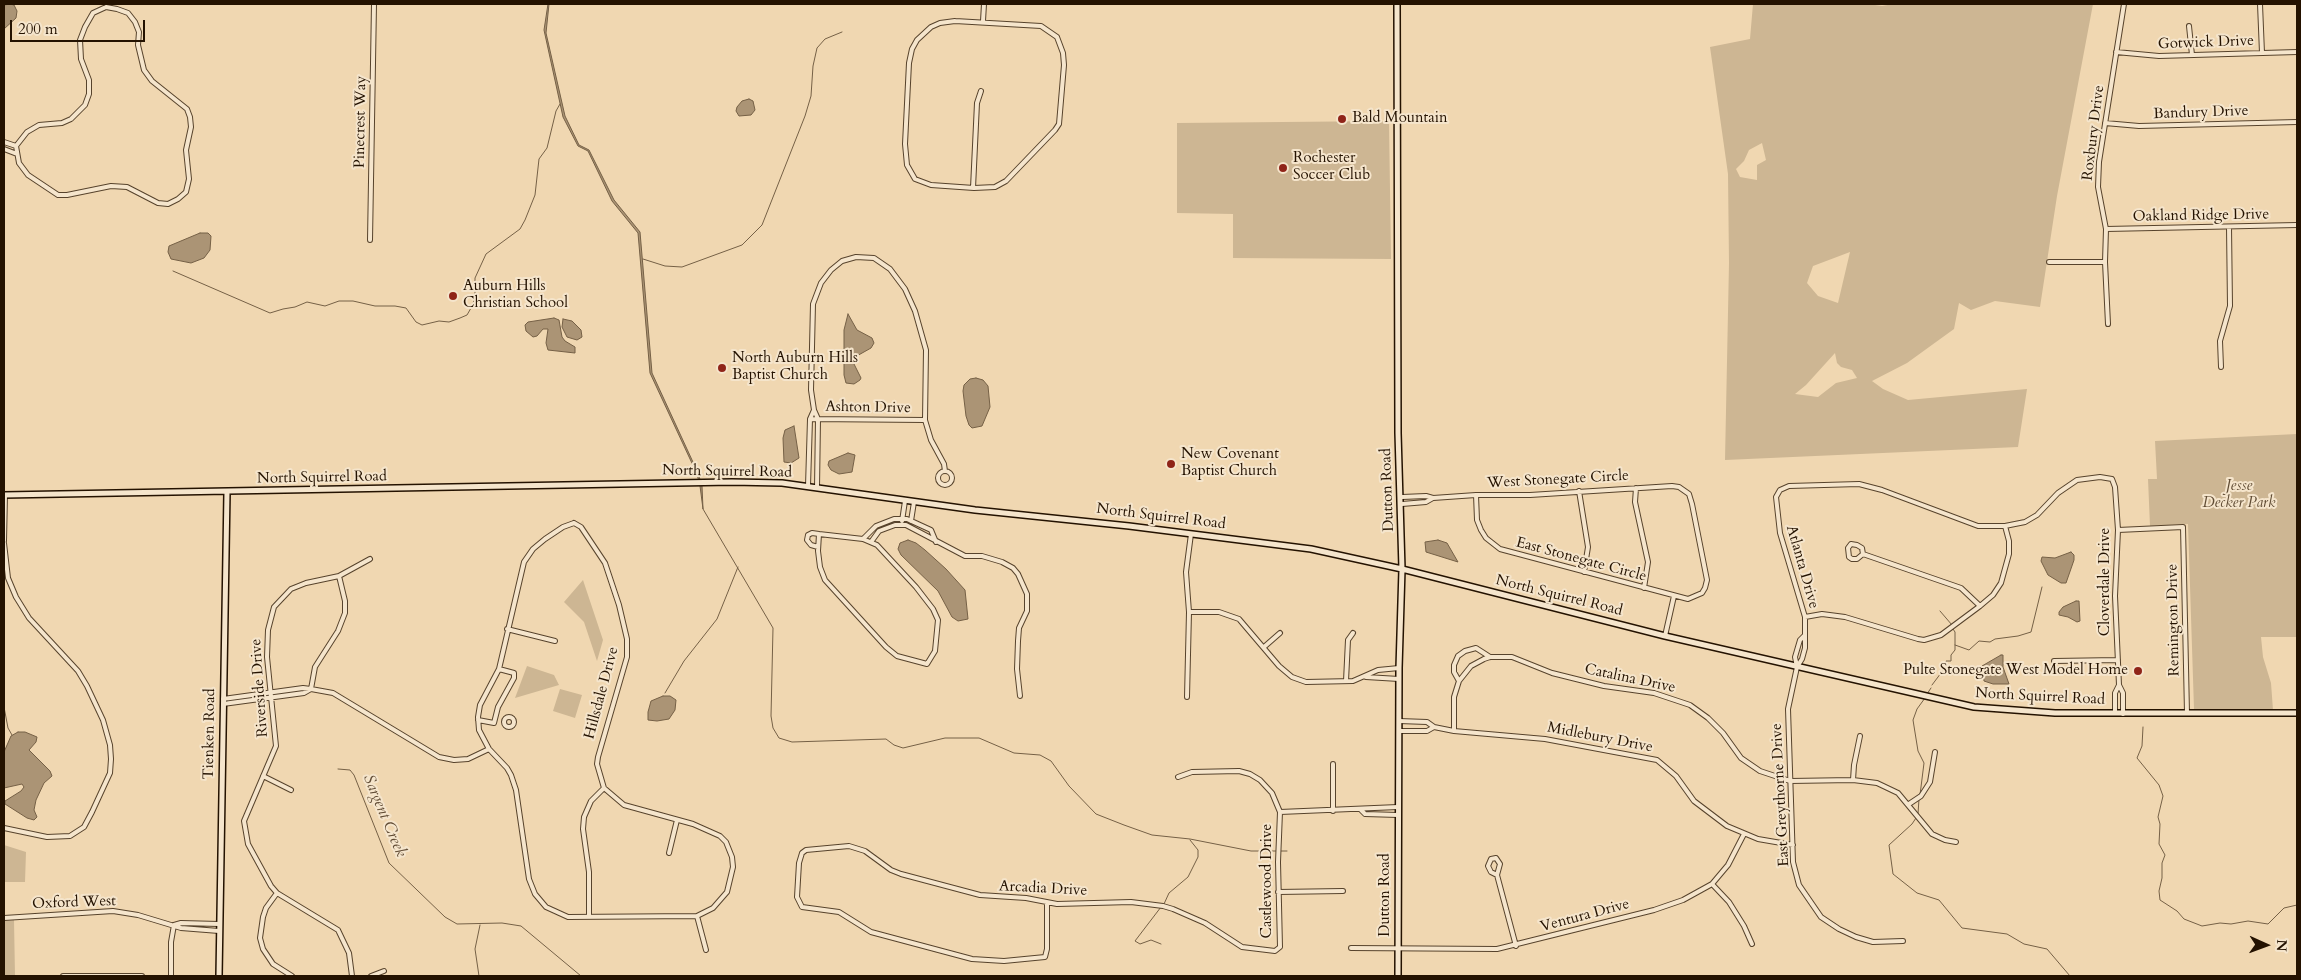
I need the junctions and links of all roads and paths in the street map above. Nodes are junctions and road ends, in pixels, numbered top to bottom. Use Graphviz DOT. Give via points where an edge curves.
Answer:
graph roads {
  1 [pos="374,4"];
  2 [pos="984,4"];
  3 [pos="1397,4"];
  4 [pos="2124,4"];
  5 [pos="2260,4"];
  6 [pos="983,22"];
  7 [pos="2190,26"];
  8 [pos="2116,52"];
  9 [pos="2297,52"];
  10 [pos="2262,53"];
  11 [pos="2192,55"];
  12 [pos="981,91"];
  13 [pos="2105,122"];
  14 [pos="2297,122"];
  15 [pos="4,142"];
  16 [pos="16,146"];
  17 [pos="4,149"];
  18 [pos="16,154"];
  19 [pos="973,188"];
  20 [pos="2297,225"];
  21 [pos="2229,226"];
  22 [pos="2106,229"];
  23 [pos="370,240"];
  24 [pos="2049,262"];
  25 [pos="2105,262"];
  26 [pos="2108,324"];
  27 [pos="2220,367"];
  28 [pos="814,410"];
  29 [pos="810,419"];
  30 [pos="818,419"];
  31 [pos="925,420"];
  32 [pos="809,452"];
  33 [pos="817,452"];
  34 [pos="946,471"];
  35 [pos="808,486"];
  36 [pos="817,488"];
  37 [pos="1636,488"];
  38 [pos="1579,491"];
  39 [pos="227,492"];
  40 [pos="4,495"];
  41 [pos="1476,496"];
  42 [pos="1402,498"];
  43 [pos="1433,498"];
  44 [pos="905,501"];
  45 [pos="914,502"];
  46 [pos="1402,504"];
  47 [pos="902,519"];
  48 [pos="912,520"];
  49 [pos="902,525"];
  50 [pos="911,526"];
  51 [pos="2005,526"];
  52 [pos="2118,530"];
  53 [pos="820,534"];
  54 [pos="1191,534"];
  55 [pos="863,539"];
  56 [pos="4,542"];
  57 [pos="871,542"];
  58 [pos="936,542"];
  59 [pos="818,547"];
  60 [pos="1863,554"];
  61 [pos="370,559"];
  62 [pos="1402,569"];
  63 [pos="1584,572"];
  64 [pos="339,576"];
  65 [pos="1644,588"];
  66 [pos="1674,596"];
  67 [pos="1688,599"];
  68 [pos="1980,606"];
  69 [pos="1188,612"];
  70 [pos="1805,617"];
  71 [pos="507,629"];
  72 [pos="1280,633"];
  73 [pos="1353,633"];
  74 [pos="1665,636"];
  75 [pos="1804,636"];
  76 [pos="555,641"];
  77 [pos="1264,647"];
  78 [pos="1490,657"];
  79 [pos="2118,660"];
  80 [pos="2054,661"];
  81 [pos="1399,668"];
  82 [pos="1797,668"];
  83 [pos="499,669"];
  84 [pos="1366,676"];
  85 [pos="1399,679"];
  86 [pos="1346,681"];
  87 [pos="1459,681"];
  88 [pos="2119,684"];
  89 [pos="311,689"];
  90 [pos="270,692"];
  91 [pos="1020,696"];
  92 [pos="1187,697"];
  93 [pos="270,698"];
  94 [pos="223,701"];
  95 [pos="2114,713"];
  96 [pos="2187,713"];
  97 [pos="2297,713"];
  98 [pos="2123,714"];
  99 [pos="478,720"];
  100 [pos="1399,721"];
  101 [pos="494,723"];
  102 [pos="504,724"];
  103 [pos="1434,727"];
  104 [pos="1399,731"];
  105 [pos="1454,731"];
  106 [pos="1860,736"];
  107 [pos="489,749"];
  108 [pos="1935,752"];
  109 [pos="1333,764"];
  110 [pos="263,776"];
  111 [pos="1178,777"];
  112 [pos="1854,780"];
  113 [pos="1790,781"];
  114 [pos="604,788"];
  115 [pos="291,790"];
  116 [pos="1909,804"];
  117 [pos="1398,807"];
  118 [pos="1361,810"];
  119 [pos="1333,811"];
  120 [pos="1280,812"];
  121 [pos="1398,815"];
  122 [pos="677,820"];
  123 [pos="4,828"];
  124 [pos="1744,834"];
  125 [pos="1956,842"];
  126 [pos="1793,845"];
  127 [pos="669,853"];
  128 [pos="1497,875"];
  129 [pos="1712,884"];
  130 [pos="1343,891"];
  131 [pos="1278,892"];
  132 [pos="277,893"];
  133 [pos="1046,902"];
  134 [pos="697,916"];
  135 [pos="589,917"];
  136 [pos="4,918"];
  137 [pos="219,924"];
  138 [pos="174,925"];
  139 [pos="219,931"];
  140 [pos="1903,941"];
  141 [pos="1752,944"];
  142 [pos="1516,946"];
  143 [pos="1278,948"];
  144 [pos="1351,948"];
  145 [pos="1398,948"];
  146 [pos="706,950"];
  147 [pos="384,971"];
  148 [pos="63,976"];
  149 [pos="142,976"];
  150 [pos="171,976"];
  151 [pos="219,976"];
  152 [pos="292,976"];
  153 [pos="352,976"];
  154 [pos="371,976"];
  155 [pos="1398,976"];
  1 -- 23 [label="street, Pinecrest Way"];
  2 -- 6 [label="street"];
  3 -- 42 [label="street, Dutton Road" via="1398,433"];
  4 -- 8 [label="street, Roxbury Drive"];
  5 -- 10 [label="street"];
  6 -- 19 [label="street" via="948,22 930,27 917,40 910,64 905,144 910,173 923,183"];
  6 -- 19 [label="street" via="1033,24 1050,30 1057,37 1064,65 1061,117 1056,130 1006,181 995,187"];
  7 -- 11 [label="street"];
  8 -- 11 [label="street, Gotwick Drive" via="2145,56"];
  8 -- 13 [label="street, Roxbury Drive"];
  9 -- 10 [label="street, Gotwick Drive"];
  10 -- 11 [label="street, Gotwick Drive"];
  12 -- 19 [label="street" via="977,103"];
  13 -- 14 [label="street, Bandury Drive" via="2140,126"];
  13 -- 22 [label="street, Roxbury Drive" via="2098,188"];
  15 -- 16 [label="street"];
  16 -- 18 [label="street"];
  16 -- 18 [label="street" via="27,132 39,125 71,119 85,105 89,80 81,59 80,40 93,13 106,7 128,14 135,22 144,70 152,81 186,109 190,117 186,192 168,204 158,203 127,187 111,186 58,195 28,175"];
  17 -- 18 [label="street"];
  20 -- 21 [label="street, Oakland Ridge Drive"];
  21 -- 22 [label="street, Oakland Ridge Drive"];
  21 -- 27 [label="street" via="2231,298 2220,341"];
  22 -- 25 [label="street, Roxbury Drive"];
  24 -- 25 [label="street"];
  25 -- 26 [label="street, Roxbury Drive"];
  28 -- 29 [label="street"];
  28 -- 30 [label="street"];
  28 -- 31 [label="street" via="811,390 814,298 836,265 862,256 880,261 890,269 905,289 917,316 926,350"];
  29 -- 30 [label="street, Ashton Drive"];
  29 -- 32 [label="street"];
  30 -- 31 [label="street, Ashton Drive"];
  30 -- 33 [label="street"];
  31 -- 34 [label="street"];
  32 -- 33 [label="street"];
  32 -- 35 [label="street"];
  33 -- 36 [label="street"];
  35 -- 36 [label="street, North Squirrel Road"];
  35 -- 39 [label="street, North Squirrel Road" via="770,482"];
  36 -- 44 [label="street, North Squirrel Road"];
  37 -- 38 [label="street, West Stonegate Circle"];
  37 -- 65 [label="street" via="1635,502 1648,562"];
  37 -- 67 [label="street, West Stonegate Circle" via="1672,486 1689,494 1707,580 1702,593"];
  38 -- 41 [label="street, West Stonegate Circle"];
  38 -- 63 [label="street" via="1588,547"];
  39 -- 40 [label="street, North Squirrel Road"];
  39 -- 94 [label="street, Tienken Road"];
  40 -- 56 [label="street"];
  41 -- 43 [label="street, West Stonegate Circle"];
  41 -- 63 [label="street, East Stonegate Circle" via="1480,530 1500,549"];
  42 -- 43 [label="street, West Stonegate Circle"];
  42 -- 46 [label="street, Dutton Road"];
  43 -- 46 [label="street, West Stonegate Circle" via="1426,502"];
  44 -- 45 [label="street, North Squirrel Road"];
  44 -- 47 [label="street"];
  45 -- 48 [label="street"];
  45 -- 54 [label="street, North Squirrel Road"];
  46 -- 62 [label="street, Dutton Road"];
  47 -- 48 [label="street"];
  47 -- 49 [label="street"];
  47 -- 55 [label="street" via="876,526"];
  48 -- 50 [label="street"];
  48 -- 58 [label="street" via="931,530"];
  49 -- 50 [label="street"];
  49 -- 57 [label="street" via="880,531"];
  50 -- 58 [label="street"];
  51 -- 52 [label="street, Cloverdale Drive" via="2025,522 2037,515 2058,493 2077,480 2100,477 2112,479 2115,487"];
  51 -- 68 [label="street" via="2009,541 2006,568 1993,595"];
  51 -- 70 [label="street, Atlanta Drive" via="1978,526 1859,484 1789,486 1780,490 1776,498 1780,533"];
  52 -- 79 [label="street, Cloverdale Drive"];
  52 -- 96 [label="street, Remington Drive" via="2183,527"];
  53 -- 55 [label="street"];
  53 -- 59 [label="street"];
  53 -- 59 [label="street" via="812,533 807,540"];
  54 -- 62 [label="street, North Squirrel Road" via="1310,549"];
  54 -- 69 [label="street" via="1186,572"];
  55 -- 57 [label="street"];
  56 -- 123 [label="street" via="8,578 16,598 87,686 103,720 111,759 110,773 84,827 70,836 47,837"];
  57 -- 59 [label="street" via="890,557 933,609 938,620 938,632 927,664 897,656 886,647 825,580"];
  58 -- 91 [label="street" via="965,556 982,556 1008,564 1018,574 1027,594 1027,611 1019,628 1018,641"];
  60 -- 60 [label="street" via="1857,545 1851,544 1848,548 1852,558 1857,559"];
  60 -- 68 [label="street" via="1961,588"];
  61 -- 64 [label="street, Riverside Drive"];
  62 -- 74 [label="street, North Squirrel Road"];
  62 -- 81 [label="street, Dutton Road"];
  63 -- 65 [label="street, East Stonegate Circle"];
  64 -- 89 [label="street" via="345,613 338,631 315,667"];
  64 -- 90 [label="street, Riverside Drive" via="291,589 274,607 268,630"];
  65 -- 66 [label="street, East Stonegate Circle"];
  66 -- 67 [label="street, East Stonegate Circle"];
  66 -- 74 [label="street"];
  68 -- 70 [label="street" via="1941,635 1924,640 1845,617 1822,614"];
  69 -- 77 [label="street" via="1229,614 1239,619"];
  69 -- 92 [label="street"];
  70 -- 75 [label="street, Atlanta Drive"];
  71 -- 76 [label="street"];
  71 -- 83 [label="street, Hillsdale Drive"];
  71 -- 114 [label="street, Hillsdale Drive" via="521,570 528,555 563,527 577,524 605,563 627,639 627,657 598,756"];
  72 -- 77 [label="street"];
  73 -- 86 [label="street" via="1348,640"];
  74 -- 82 [label="street, North Squirrel Road"];
  75 -- 82 [label="street, Atlanta Drive" via="1802,659"];
  75 -- 82 [label="street, Atlanta Drive" via="1795,657"];
  77 -- 86 [label="street" via="1292,678 1306,682"];
  78 -- 87 [label="street" via="1471,666"];
  78 -- 87 [label="street, Catalina Drive" via="1476,648 1458,656 1454,672"];
  78 -- 113 [label="street, Catalina Drive" via="1512,657 1552,673 1654,693 1684,703 1708,718 1741,758 1760,771"];
  79 -- 80 [label="street"];
  79 -- 88 [label="street, Cloverdale Drive"];
  81 -- 84 [label="street" via="1378,670"];
  81 -- 85 [label="street, Dutton Road"];
  82 -- 95 [label="street, North Squirrel Road" via="1974,707 2031,712"];
  82 -- 113 [label="street, East Greythorne Drive" via="1788,709"];
  83 -- 99 [label="street, Hillsdale Drive" via="480,705"];
  83 -- 101 [label="street" via="514,673 514,678 498,707"];
  84 -- 85 [label="street"];
  84 -- 86 [label="street"];
  85 -- 100 [label="street, Dutton Road"];
  87 -- 105 [label="street" via="1454,697"];
  88 -- 95 [label="street, Cloverdale Drive"];
  88 -- 98 [label="street, Cloverdale Drive" via="2123,693"];
  89 -- 90 [label="street"];
  89 -- 93 [label="street"];
  89 -- 107 [label="street" via="333,693 439,757 468,759"];
  90 -- 93 [label="street, Riverside Drive"];
  90 -- 94 [label="street"];
  93 -- 94 [label="street"];
  93 -- 110 [label="street, Riverside Drive" via="276,746"];
  94 -- 137 [label="street, Tienken Road"];
  95 -- 98 [label="street, North Squirrel Road"];
  96 -- 97 [label="street, North Squirrel Road"];
  96 -- 98 [label="street, North Squirrel Road"];
  99 -- 101 [label="street"];
  99 -- 107 [label="street" via="481,736"];
  100 -- 103 [label="street, Midlebury Drive" via="1427,722"];
  100 -- 104 [label="street, Dutton Road"];
  101 -- 102 [label="street"];
  103 -- 104 [label="street, Midlebury Drive" via="1427,731"];
  103 -- 105 [label="street, Midlebury Drive"];
  104 -- 117 [label="street, Dutton Road"];
  105 -- 124 [label="street, Midlebury Drive" via="1545,739 1657,760 1676,776 1694,801 1727,826"];
  106 -- 112 [label="street"];
  107 -- 135 [label="street" via="507,768 514,782 529,879 535,894 546,907 560,915"];
  108 -- 116 [label="street" via="1930,782 1921,796"];
  109 -- 119 [label="street"];
  110 -- 115 [label="street"];
  110 -- 132 [label="street, Riverside Drive" via="246,816 244,831 266,879"];
  111 -- 120 [label="street" via="1192,772 1230,770 1250,774 1272,793"];
  112 -- 113 [label="street, Catalina Drive"];
  112 -- 116 [label="street, Catalina Drive" via="1877,783 1898,793"];
  113 -- 126 [label="street, East Greythorne Drive"];
  114 -- 122 [label="street" via="624,805"];
  114 -- 135 [label="street" via="591,801 584,817"];
  116 -- 125 [label="street, Catalina Drive" via="1932,834"];
  117 -- 118 [label="street" via="1366,807"];
  117 -- 121 [label="street, Dutton Road"];
  118 -- 119 [label="street"];
  118 -- 121 [label="street" via="1366,814"];
  119 -- 120 [label="street"];
  120 -- 131 [label="street, Castlewood Drive"];
  121 -- 145 [label="street, Dutton Road"];
  122 -- 127 [label="street"];
  122 -- 134 [label="street" via="720,836 732,857 727,892 713,908"];
  124 -- 126 [label="street, Midlebury Drive"];
  124 -- 129 [label="street, Ventura Drive" via="1728,865"];
  126 -- 140 [label="street, East Greythorne Drive" via="1793,862 1799,885 1821,917 1856,937 1873,942"];
  128 -- 142 [label="street"];
  129 -- 141 [label="street" via="1729,902"];
  129 -- 142 [label="street, Ventura Drive" via="1683,900 1654,910"];
  130 -- 131 [label="street"];
  131 -- 143 [label="street, Castlewood Drive"];
  132 -- 152 [label="street" via="266,908 260,938 263,949 274,964"];
  132 -- 153 [label="street, Riverside Drive" via="338,930 349,953"];
  133 -- 133 [label="street, Arcadia Drive" via="1045,957 1004,961 972,959 871,932 839,912 801,906 798,897 799,863 806,850 850,846 865,851 891,870 918,879 980,895"];
  133 -- 143 [label="street, Arcadia Drive" via="1131,902 1163,906 1205,924 1242,947 1275,951"];
  134 -- 135 [label="street"];
  134 -- 146 [label="street"];
  136 -- 138 [label="street, Oxford West" via="113,911"];
  137 -- 138 [label="street, Oxford West"];
  137 -- 139 [label="street, Tienken Road"];
  138 -- 139 [label="street, Oxford West"];
  138 -- 150 [label="street"];
  139 -- 151 [label="street, Tienken Road"];
  142 -- 145 [label="street, Ventura Drive" via="1497,950"];
  144 -- 145 [label="street, Ventura Drive"];
  145 -- 155 [label="street, Dutton Road"];
  147 -- 154 [label="street"];
  148 -- 149 [label="street"];
}
